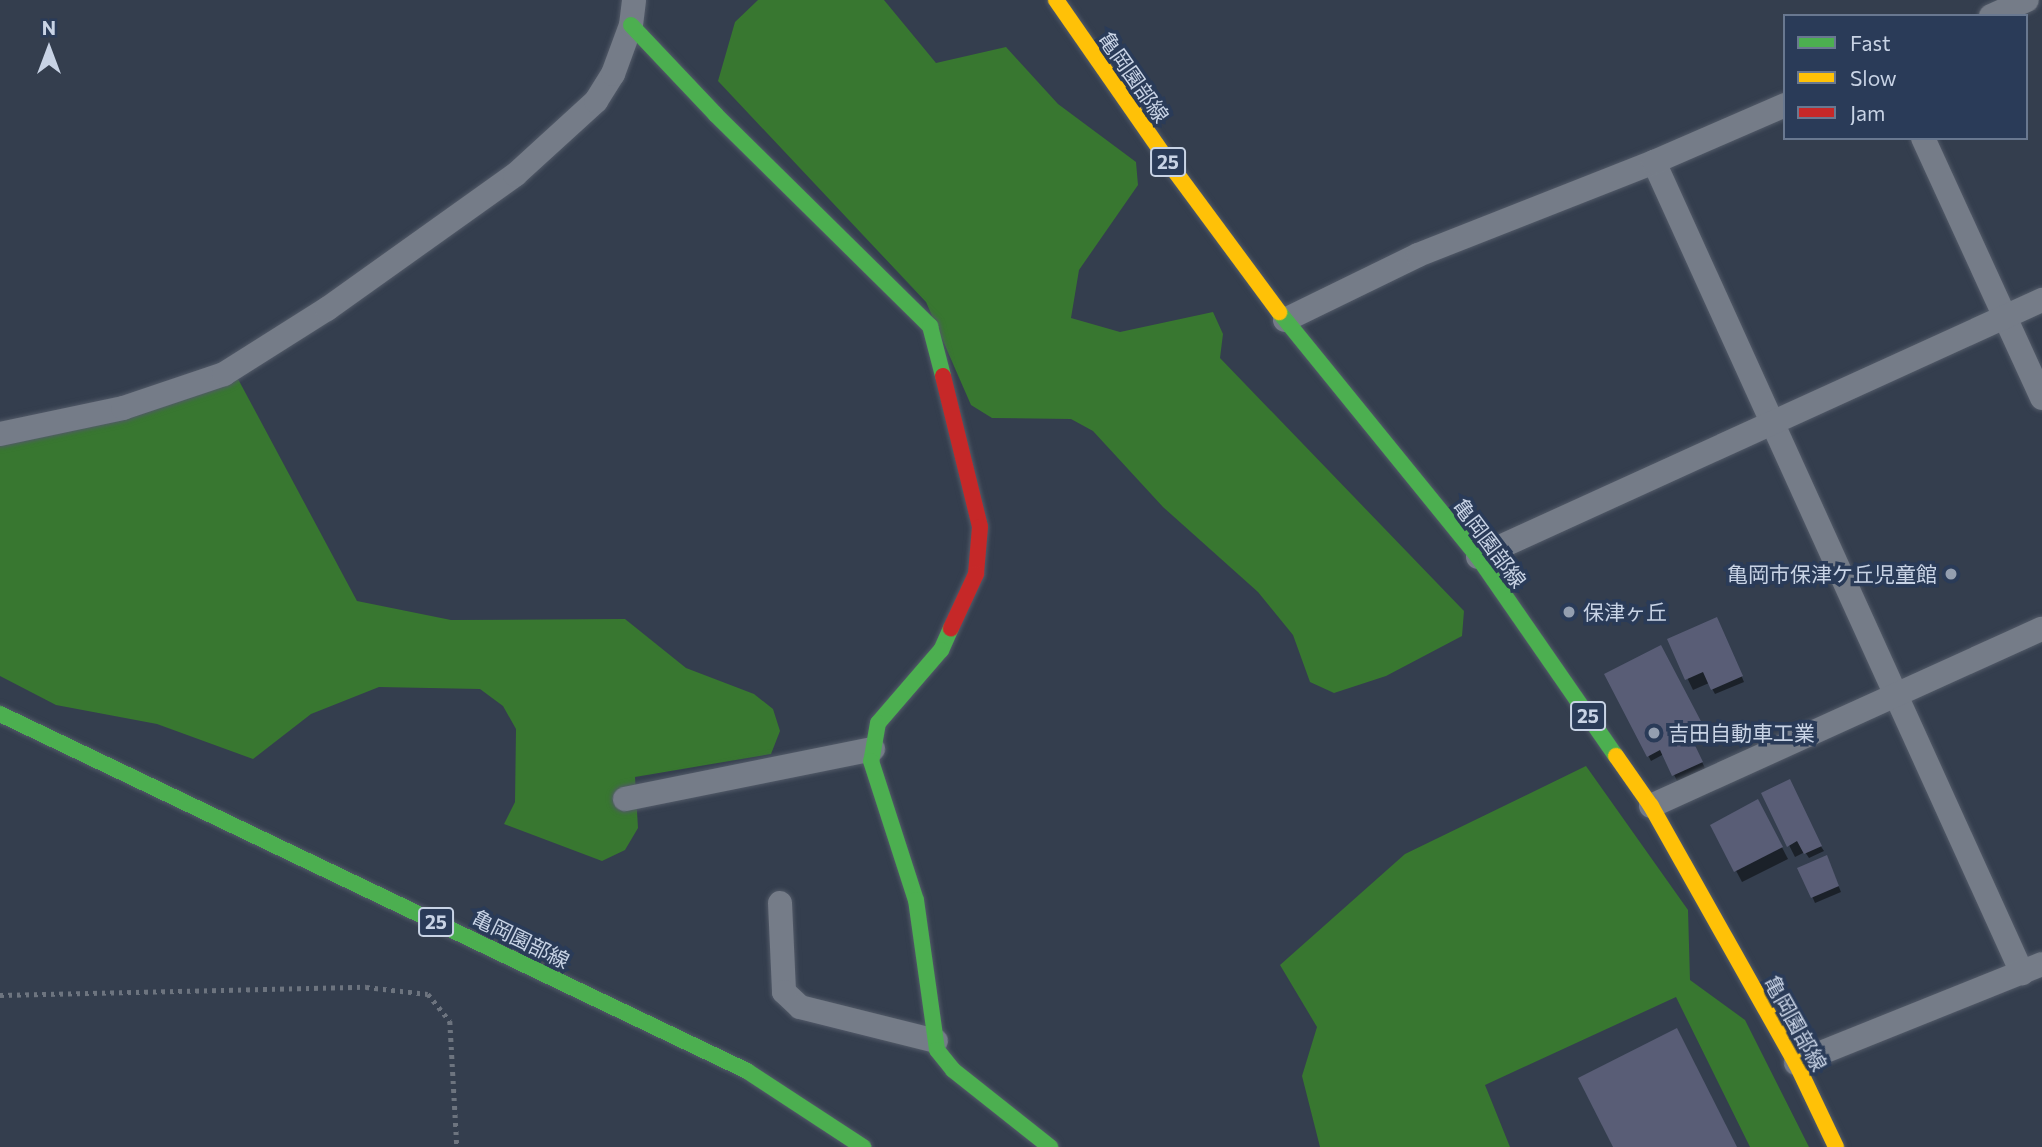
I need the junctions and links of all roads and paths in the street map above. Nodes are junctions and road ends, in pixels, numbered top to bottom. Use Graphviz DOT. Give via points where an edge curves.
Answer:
graph roads {
  1 [pos="634,0"];
  2 [pos="1056,0"];
  3 [pos="2027,0"];
  4 [pos="1996,14"];
  5 [pos="631,25"];
  6 [pos="1783,106"];
  7 [pos="1924,140"];
  8 [pos="1654,162"];
  9 [pos="2042,300"];
  10 [pos="2005,317"];
  11 [pos="1285,320"];
  12 [pos="2042,398"];
  13 [pos="1772,421"];
  14 [pos="0,434"];
  15 [pos="1478,557"];
  16 [pos="2042,629"];
  17 [pos="1895,693"];
  18 [pos="0,713"];
  19 [pos="873,749"];
  20 [pos="625,799"];
  21 [pos="1651,806"];
  22 [pos="780,903"];
  23 [pos="2032,968"];
  24 [pos="0,995"];
  25 [pos="936,1041"];
  26 [pos="1796,1063"];
  27 [pos="457,1147"];
  28 [pos="863,1147"];
  29 [pos="1050,1147"];
  30 [pos="1836,1147"];
  1 -- 5 [label="street"];
  2 -- 11 [label="main road, 亀岡園部線 / 25"];
  3 -- 4 [label="street"];
  5 -- 14 [label="street" via="613,74 596,101 515,174 327,309 224,374 123,408"];
  5 -- 19 [label="main road" via="930,326 980,527 976,574 942,650 878,723"];
  6 -- 8 [label="street"];
  7 -- 10 [label="street"];
  8 -- 11 [label="street" via="1418,255"];
  8 -- 13 [label="street"];
  9 -- 10 [label="street"];
  10 -- 12 [label="street"];
  10 -- 13 [label="street"];
  11 -- 15 [label="main road, 亀岡園部線 / 25"];
  13 -- 15 [label="street"];
  13 -- 17 [label="street"];
  15 -- 21 [label="main road, 亀岡園部線 / 25"];
  16 -- 17 [label="street"];
  17 -- 21 [label="street"];
  17 -- 23 [label="street"];
  18 -- 28 [label="main road, 亀岡園部線 / 25" via="747,1071"];
  19 -- 20 [label="street"];
  19 -- 25 [label="main road" via="871,761 916,900"];
  21 -- 26 [label="main road, 亀岡園部線 / 25"];
  22 -- 25 [label="street" via="784,992 800,1007"];
  23 -- 26 [label="street"];
  24 -- 27 [label="path" via="366,987 428,994 450,1021"];
  25 -- 29 [label="main road" via="937,1050 953,1070"];
  26 -- 30 [label="main road, 亀岡園部線 / 25"];
}
